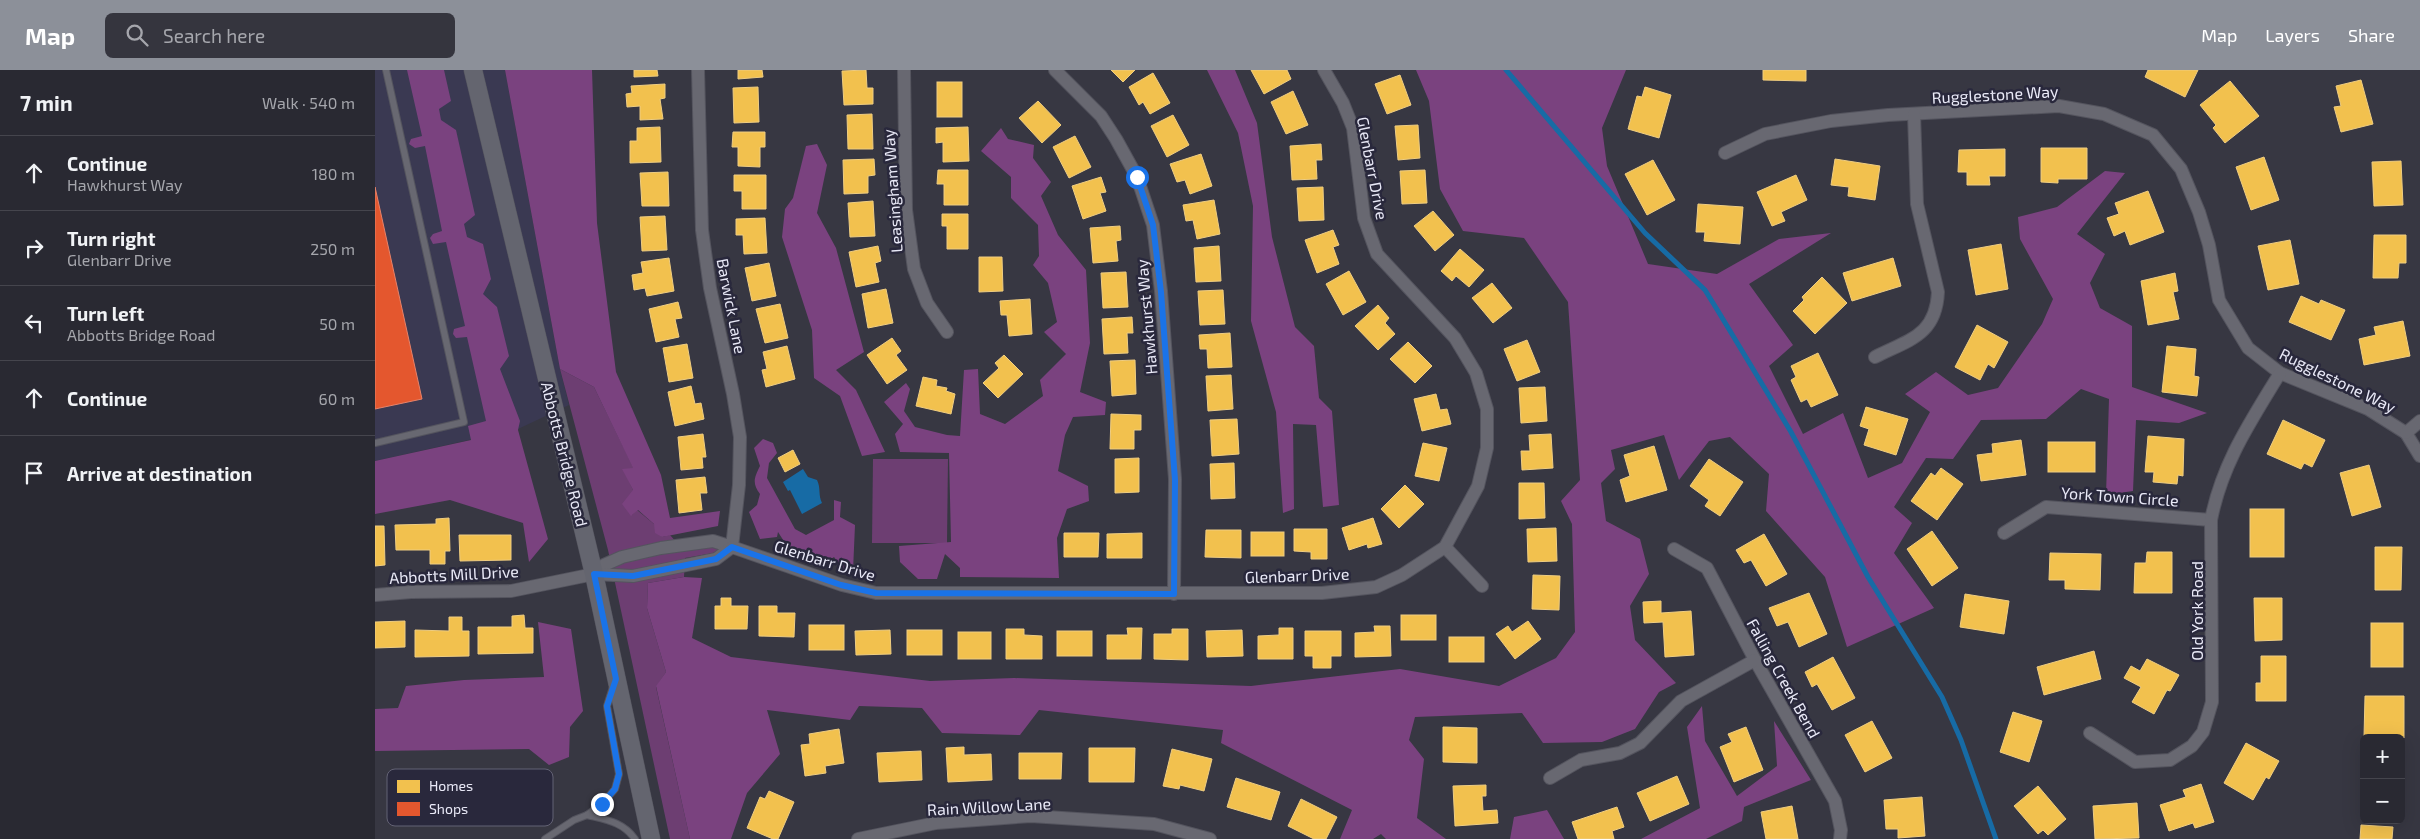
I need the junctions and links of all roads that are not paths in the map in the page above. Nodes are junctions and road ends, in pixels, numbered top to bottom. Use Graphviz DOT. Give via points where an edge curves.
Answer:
graph roads {
  1 [pos="386,70"];
  2 [pos="473,70"];
  3 [pos="698,70"];
  4 [pos="904,70"];
  5 [pos="1055,70"];
  6 [pos="1324,70"];
  7 [pos="1914,114"];
  8 [pos="1725,153"];
  9 [pos="947,332"];
  10 [pos="1875,357"];
  11 [pos="2279,373"];
  12 [pos="2420,421"];
  13 [pos="2407,433"];
  14 [pos="375,443"];
  15 [pos="2420,456"];
  16 [pos="2211,520"];
  17 [pos="2004,533"];
  18 [pos="732,547"];
  19 [pos="1445,547"];
  20 [pos="1674,549"];
  21 [pos="594,574"];
  22 [pos="1482,586"];
  23 [pos="1174,594"];
  24 [pos="375,595"];
  25 [pos="1755,660"];
  26 [pos="616,679"];
  27 [pos="2090,733"];
  28 [pos="1550,778"];
  29 [pos="587,815"];
  30 [pos="545,839"];
  31 [pos="635,839"];
  32 [pos="651,839"];
  33 [pos="859,839"];
  34 [pos="1210,839"];
  35 [pos="1840,839"];
  1 -- 14 [label="lane" via="464,422"];
  2 -- 21 [label="main road, Abbotts Bridge Road"];
  3 -- 18 [label="street, Barwick Lane" via="702,230 739,437 739,485"];
  4 -- 9 [label="street, Leasingham Way" via="906,210 914,270 927,303"];
  5 -- 23 [label="street, Hawkhurst Way" via="1101,116 1116,139 1137,177 1153,225 1175,480"];
  6 -- 19 [label="street, Glenbarr Drive" via="1353,128 1364,218 1377,254 1455,338 1476,372 1487,409 1487,448 1478,486"];
  7 -- 8 [label="street, Rugglestone Way" via="1831,122 1765,134"];
  7 -- 10 [label="street" via="1917,204 1937,292 1937,307 1926,331"];
  7 -- 11 [label="street, Rugglestone Way" via="2059,106 2104,114 2153,135 2185,177 2209,245 2219,300 2248,348"];
  11 -- 13 [label="street, Rugglestone Way" via="2368,409"];
  11 -- 16 [label="street, Old York Road" via="2233,450 2217,491"];
  12 -- 13 [label="street"];
  13 -- 15 [label="street, Rugglestone Way"];
  16 -- 17 [label="street, York Town Circle" via="2046,507"];
  16 -- 27 [label="street, Old York Road" via="2212,702 2203,732 2193,746 2170,760 2135,762"];
  18 -- 21 [label="street" via="716,559 633,576"];
  18 -- 21 [label="street, Glenbarr Drive" via="713,541 661,548 622,557 604,564"];
  18 -- 23 [label="street, Glenbarr Drive" via="841,585 876,593"];
  19 -- 22 [label="street"];
  19 -- 23 [label="street, Glenbarr Drive" via="1402,575 1376,587 1322,594"];
  20 -- 25 [label="street, Falling Creek Bend" via="1707,568"];
  21 -- 24 [label="street, Abbotts Mill Drive" via="511,591"];
  21 -- 26 [label="main road, Abbotts Bridge Road"];
  25 -- 28 [label="street" via="1681,701 1640,743 1620,753 1581,760"];
  25 -- 35 [label="street, Falling Creek Bend" via="1835,801"];
  26 -- 29 [label="lane" via="607,706 619,774 615,789"];
  26 -- 32 [label="main road, Abbotts Bridge Road"];
  29 -- 30 [label="lane"];
  29 -- 31 [label="lane" via="628,828"];
  33 -- 34 [label="street, Rain Willow Lane" via="936,823 1031,816 1154,824"];
}
